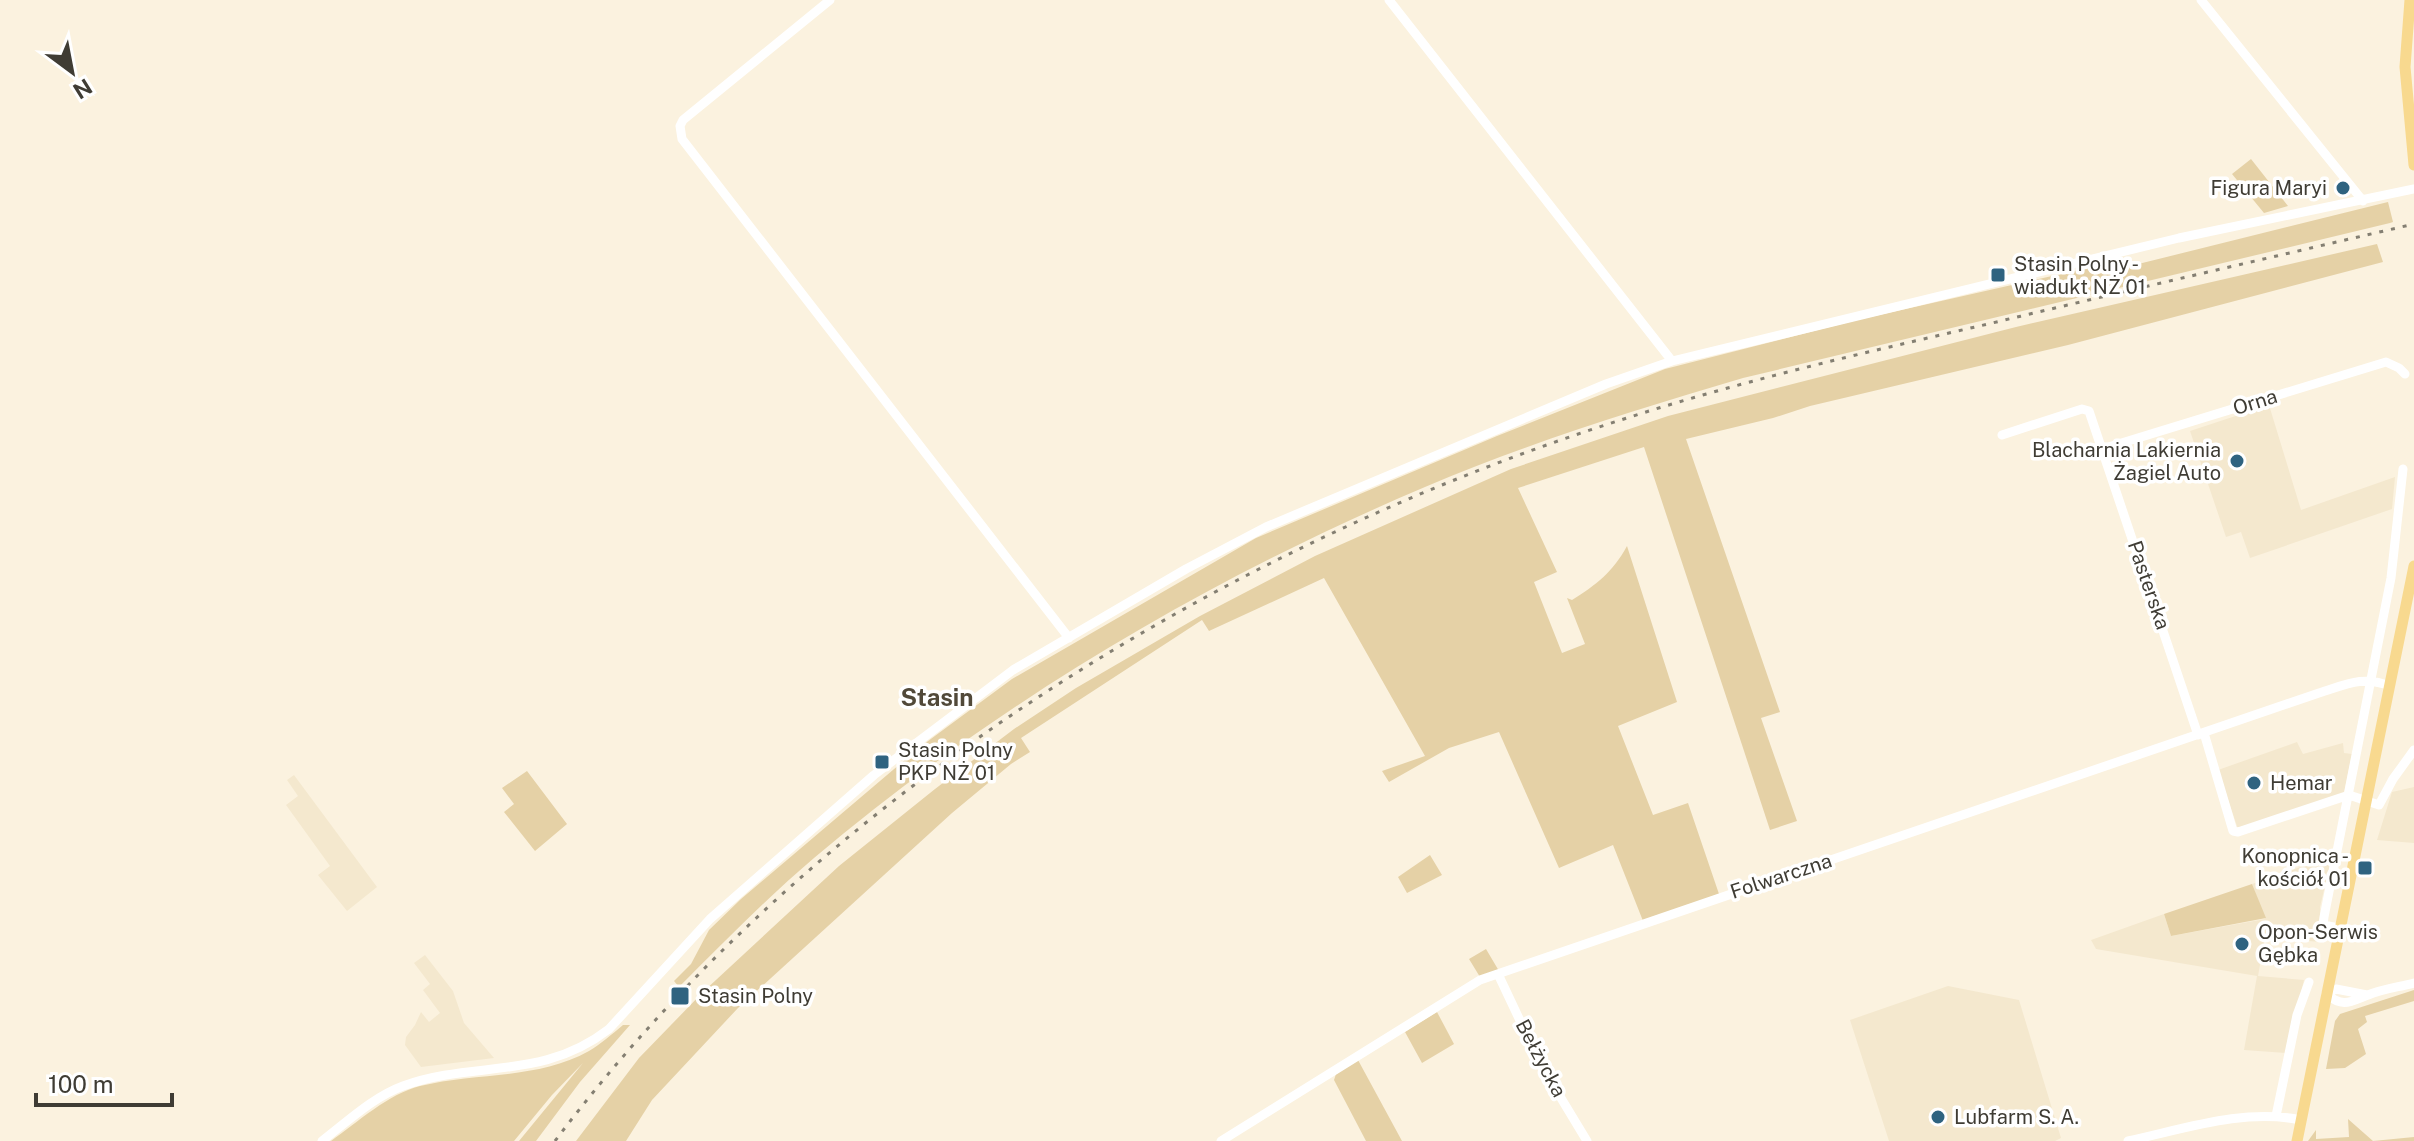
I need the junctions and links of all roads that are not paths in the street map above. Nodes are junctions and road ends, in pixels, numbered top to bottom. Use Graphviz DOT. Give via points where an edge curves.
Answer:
graph roads {
  1 [pos="830,0"];
  2 [pos="1389,0"];
  3 [pos="2201,0"];
  4 [pos="2410,1"];
  5 [pos="2414,164"];
  6 [pos="2414,189"];
  7 [pos="2363,201"];
  8 [pos="1672,361"];
  9 [pos="2405,374"];
  10 [pos="2002,435"];
  11 [pos="2102,449"];
  12 [pos="2403,469"];
  13 [pos="2414,566"];
  14 [pos="1069,638"];
  15 [pos="2373,679"];
  16 [pos="2390,686"];
  17 [pos="2201,734"];
  18 [pos="2414,750"];
  19 [pos="2349,795"];
  20 [pos="2366,800"];
  21 [pos="2339,928"];
  22 [pos="1498,974"];
  23 [pos="2309,982"];
  24 [pos="2414,983"];
  25 [pos="2326,994"];
  26 [pos="2276,1116"];
  27 [pos="2301,1120"];
  28 [pos="322,1141"];
  29 [pos="1221,1141"];
  30 [pos="1587,1141"];
  31 [pos="2128,1141"];
  32 [pos="2297,1141"];
  1 -- 14 [label="street" via="683,120 682,139"];
  2 -- 8 [label="street"];
  3 -- 7 [label="street"];
  4 -- 5 [label="main road" via="2405,67"];
  6 -- 7 [label="street"];
  7 -- 8 [label="street" via="2179,238"];
  8 -- 14 [label="street" via="1266,527"];
  9 -- 11 [label="street, Orna" via="2386,362"];
  10 -- 11 [label="street, Pasterska" via="2082,409 2089,411"];
  11 -- 17 [label="street, Pasterska"];
  12 -- 15 [label="street"];
  13 -- 16 [label="main road"];
  14 -- 28 [label="street" via="1006,675 874,775 710,919 615,1023 590,1043 540,1063 401,1087"];
  15 -- 16 [label="street"];
  15 -- 17 [label="street, Folwarczna"];
  15 -- 19 [label="street"];
  16 -- 20 [label="main road"];
  17 -- 19 [label="street, Pasterska" via="2233,831"];
  17 -- 22 [label="street, Folwarczna"];
  18 -- 20 [label="street" via="2379,805"];
  19 -- 20 [label="street"];
  19 -- 21 [label="street" via="2323,925"];
  20 -- 21 [label="main road"];
  21 -- 25 [label="main road"];
  22 -- 29 [label="street, Folwarczna" via="1480,980"];
  22 -- 30 [label="street, Bełżycka" via="1541,1065"];
  23 -- 26 [label="street"];
  24 -- 25 [label="street" via="2367,995 2336,989"];
  25 -- 27 [label="main road"];
  26 -- 27 [label="street"];
  26 -- 31 [label="street"];
  27 -- 32 [label="main road"];
}
